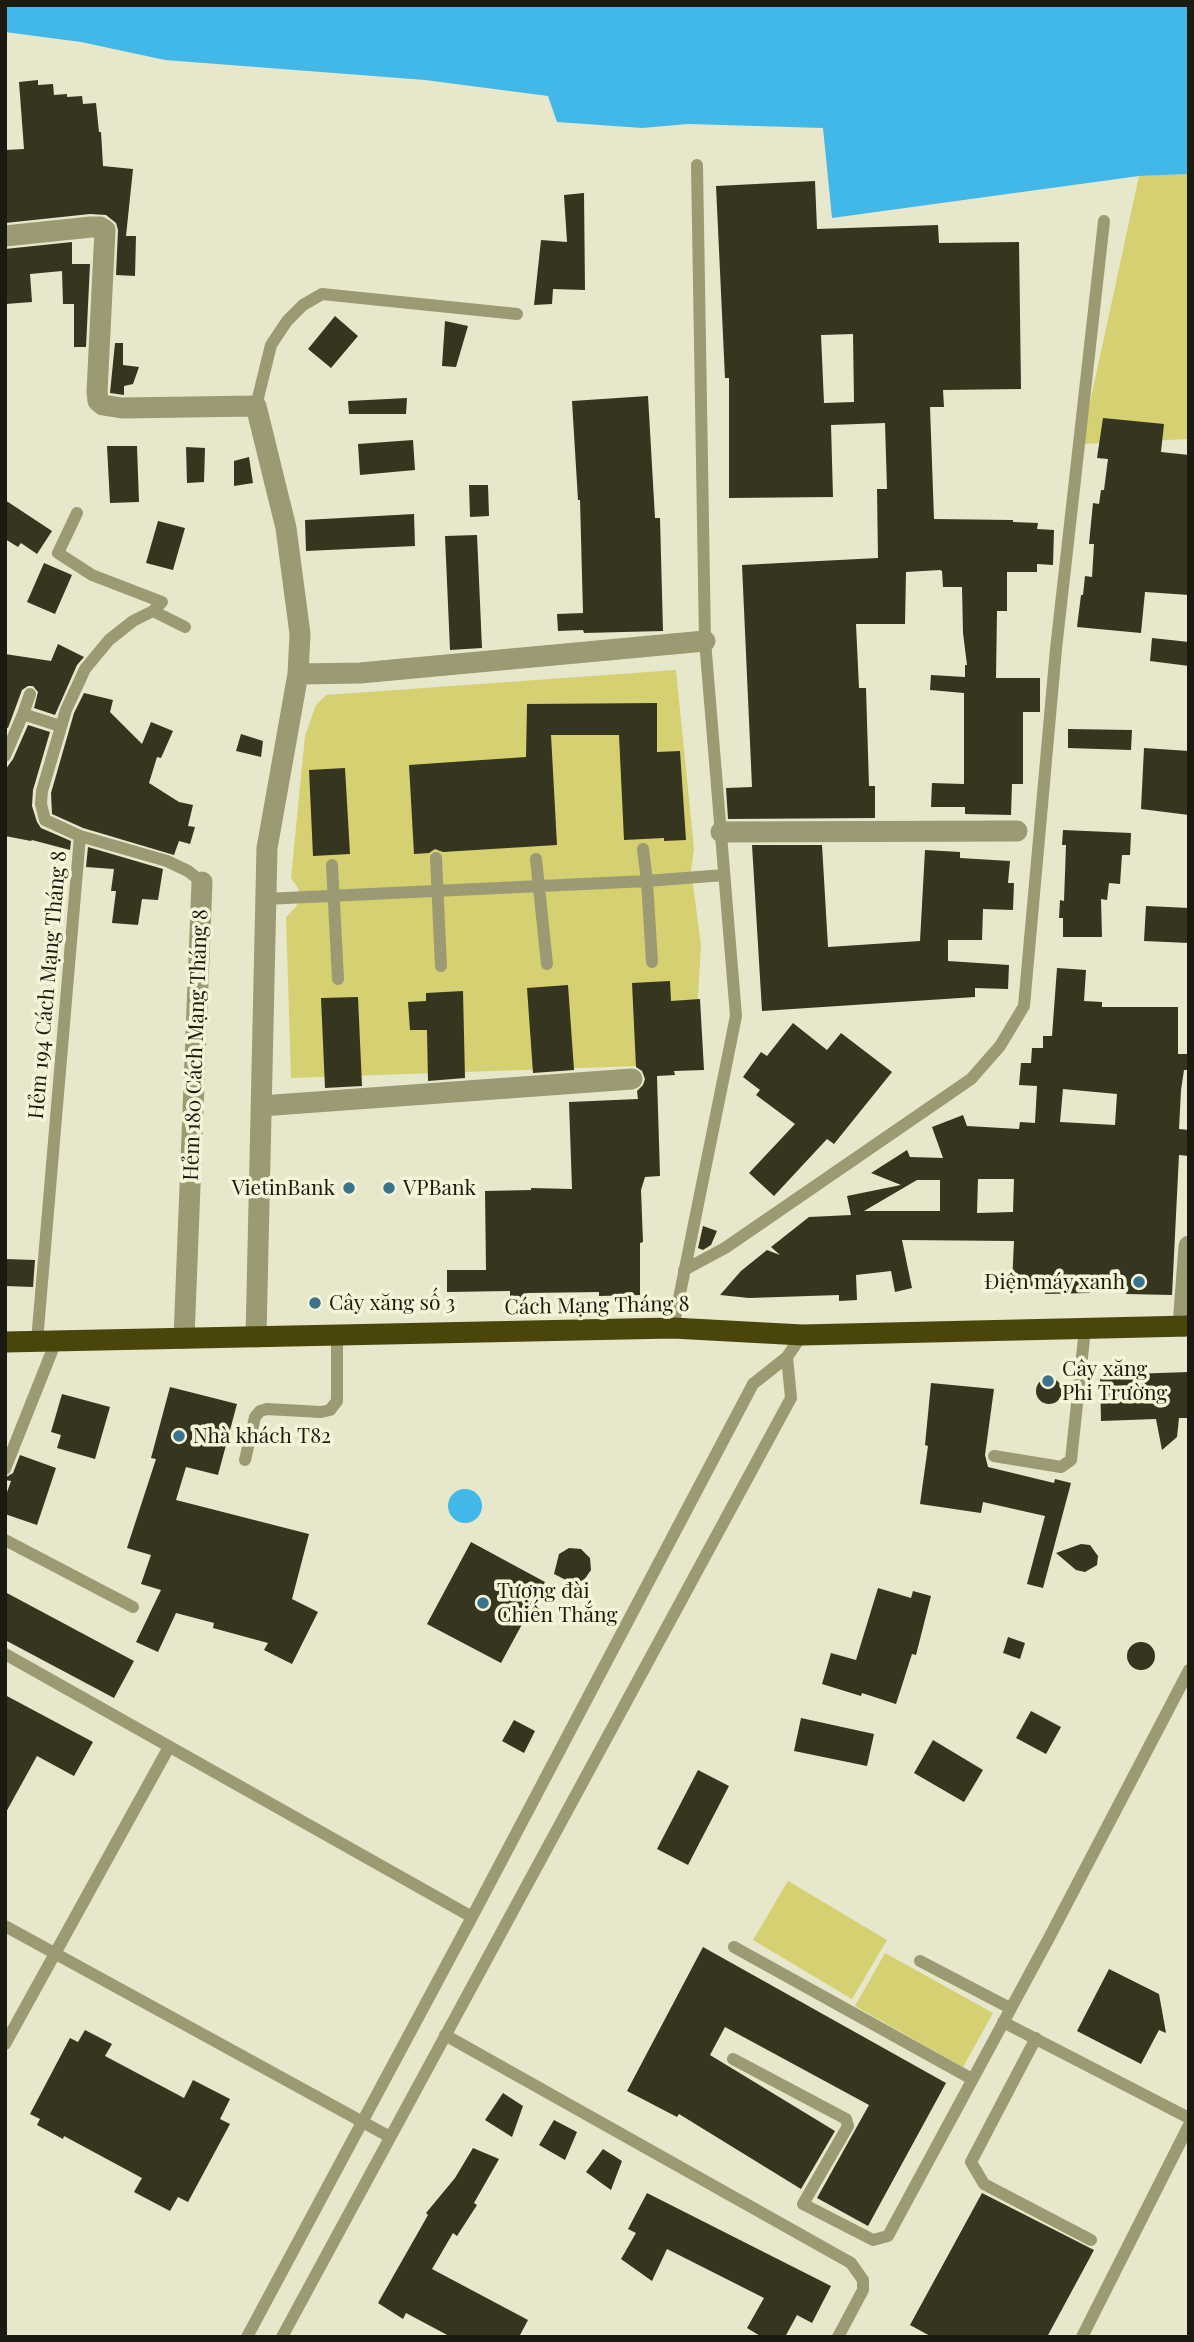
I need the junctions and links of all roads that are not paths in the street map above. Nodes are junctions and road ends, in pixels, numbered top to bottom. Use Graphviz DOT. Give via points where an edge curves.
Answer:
graph roads {
  1 [pos="697,165"];
  2 [pos="1104,221"];
  3 [pos="5,236"];
  4 [pos="517,314"];
  5 [pos="256,407"];
  6 [pos="77,513"];
  7 [pos="153,611"];
  8 [pos="185,627"];
  9 [pos="705,640"];
  10 [pos="298,674"];
  11 [pos="30,694"];
  12 [pos="23,714"];
  13 [pos="60,726"];
  14 [pos="5,756"];
  15 [pos="1017,831"];
  16 [pos="720,832"];
  17 [pos="80,836"];
  18 [pos="643,849"];
  19 [pos="436,858"];
  20 [pos="536,859"];
  21 [pos="332,865"];
  22 [pos="724,876"];
  23 [pos="647,881"];
  24 [pos="202,883"];
  25 [pos="540,886"];
  26 [pos="437,891"];
  27 [pos="334,896"];
  28 [pos="265,899"];
  29 [pos="652,962"];
  30 [pos="547,964"];
  31 [pos="441,966"];
  32 [pos="338,979"];
  33 [pos="632,1079"];
  34 [pos="261,1106"];
  35 [pos="1189,1246"];
  36 [pos="684,1270"];
  37 [pos="1186,1326"];
  38 [pos="673,1328"];
  39 [pos="1085,1329"];
  40 [pos="337,1335"];
  41 [pos="802,1335"];
  42 [pos="256,1337"];
  43 [pos="184,1338"];
  44 [pos="47,1341"];
  45 [pos="5,1342"];
  46 [pos="787,1357"];
  47 [pos="994,1456"];
  48 [pos="244,1461"];
  49 [pos="5,1469"];
  50 [pos="5,1540"];
  51 [pos="133,1606"];
  52 [pos="5,1654"];
  53 [pos="1189,1670"];
  54 [pos="169,1747"];
  55 [pos="472,1917"];
  56 [pos="5,1926"];
  57 [pos="734,1947"];
  58 [pos="55,1954"];
  59 [pos="920,1961"];
  60 [pos="1010,2008"];
  61 [pos="1003,2022"];
  62 [pos="445,2035"];
  63 [pos="1036,2038"];
  64 [pos="5,2044"];
  65 [pos="733,2059"];
  66 [pos="972,2078"];
  67 [pos="1189,2118"];
  68 [pos="363,2122"];
  69 [pos="1189,2125"];
  70 [pos="390,2137"];
  71 [pos="1091,2240"];
  72 [pos="247,2337"];
  73 [pos="282,2337"];
  74 [pos="838,2337"];
  75 [pos="1082,2337"];
  1 -- 9 [label="lane"];
  2 -- 36 [label="lane" via="1056,649 1024,1006 1000,1046 971,1079 725,1248"];
  3 -- 5 [label="street" via="91,227 105,230 97,393 103,405"];
  4 -- 5 [label="lane" via="321,294 287,321 271,345"];
  5 -- 10 [label="street" via="286,528 300,634"];
  6 -- 7 [label="lane" via="58,553 92,575 162,602"];
  7 -- 8 [label="lane"];
  7 -- 13 [label="lane, Hẻm 194 Cách Mạng Tháng 8" via="109,640 85,669"];
  9 -- 10 [label="street" via="360,673"];
  9 -- 16 [label="lane"];
  10 -- 28 [label="street" via="267,848"];
  11 -- 12 [label="lane"];
  12 -- 13 [label="lane"];
  12 -- 14 [label="lane"];
  13 -- 17 [label="lane, Hẻm 194 Cách Mạng Tháng 8" via="41,804 45,820"];
  15 -- 16 [label="street"];
  16 -- 22 [label="lane"];
  17 -- 24 [label="lane, Hẻm 180 Cách Mạng Tháng 8" via="167,861"];
  17 -- 44 [label="lane, Hẻm 194 Cách Mạng Tháng 8"];
  18 -- 23 [label="lane"];
  19 -- 26 [label="lane"];
  20 -- 25 [label="lane"];
  21 -- 27 [label="lane"];
  22 -- 23 [label="lane"];
  22 -- 36 [label="lane" via="736,1016"];
  23 -- 25 [label="lane"];
  23 -- 29 [label="lane"];
  24 -- 43 [label="street, Hẻm 180 Cách Mạng Tháng 8"];
  25 -- 26 [label="lane"];
  25 -- 30 [label="lane"];
  26 -- 27 [label="lane"];
  26 -- 31 [label="lane"];
  27 -- 28 [label="lane"];
  27 -- 32 [label="lane"];
  28 -- 34 [label="street"];
  33 -- 34 [label="street"];
  34 -- 42 [label="street"];
  35 -- 37 [label="street"];
  36 -- 38 [label="lane"];
  37 -- 39 [label="highway, Cách Mạng Tháng 8"];
  38 -- 40 [label="highway, Cách Mạng Tháng 8"];
  38 -- 41 [label="highway, Cách Mạng Tháng 8"];
  39 -- 41 [label="highway, Cách Mạng Tháng 8"];
  39 -- 47 [label="lane" via="1071,1460 1061,1467"];
  40 -- 42 [label="highway, Cách Mạng Tháng 8"];
  40 -- 48 [label="lane" via="337,1401 321,1412 260,1411"];
  41 -- 46 [label="lane"];
  42 -- 43 [label="highway, Cách Mạng Tháng 8"];
  43 -- 44 [label="highway, Cách Mạng Tháng 8"];
  44 -- 45 [label="highway, Cách Mạng Tháng 8"];
  44 -- 49 [label="lane, Hẻm 194 Cách Mạng Tháng 8"];
  46 -- 55 [label="lane" via="753,1384"];
  46 -- 62 [label="lane" via="791,1398"];
  50 -- 51 [label="lane"];
  52 -- 54 [label="lane"];
  53 -- 60 [label="lane"];
  54 -- 55 [label="lane"];
  54 -- 58 [label="lane"];
  55 -- 68 [label="lane"];
  56 -- 58 [label="lane"];
  57 -- 66 [label="lane"];
  58 -- 64 [label="lane"];
  58 -- 68 [label="lane"];
  59 -- 60 [label="lane"];
  60 -- 61 [label="lane"];
  61 -- 63 [label="lane"];
  61 -- 66 [label="lane"];
  62 -- 70 [label="lane"];
  62 -- 74 [label="lane" via="851,2263 863,2280 863,2290"];
  63 -- 67 [label="lane"];
  63 -- 71 [label="lane" via="971,2162 984,2184"];
  65 -- 66 [label="lane" via="846,2119 848,2126 803,2204 873,2240 888,2236"];
  68 -- 70 [label="lane"];
  68 -- 72 [label="lane"];
  69 -- 75 [label="lane"];
  70 -- 73 [label="lane"];
}
